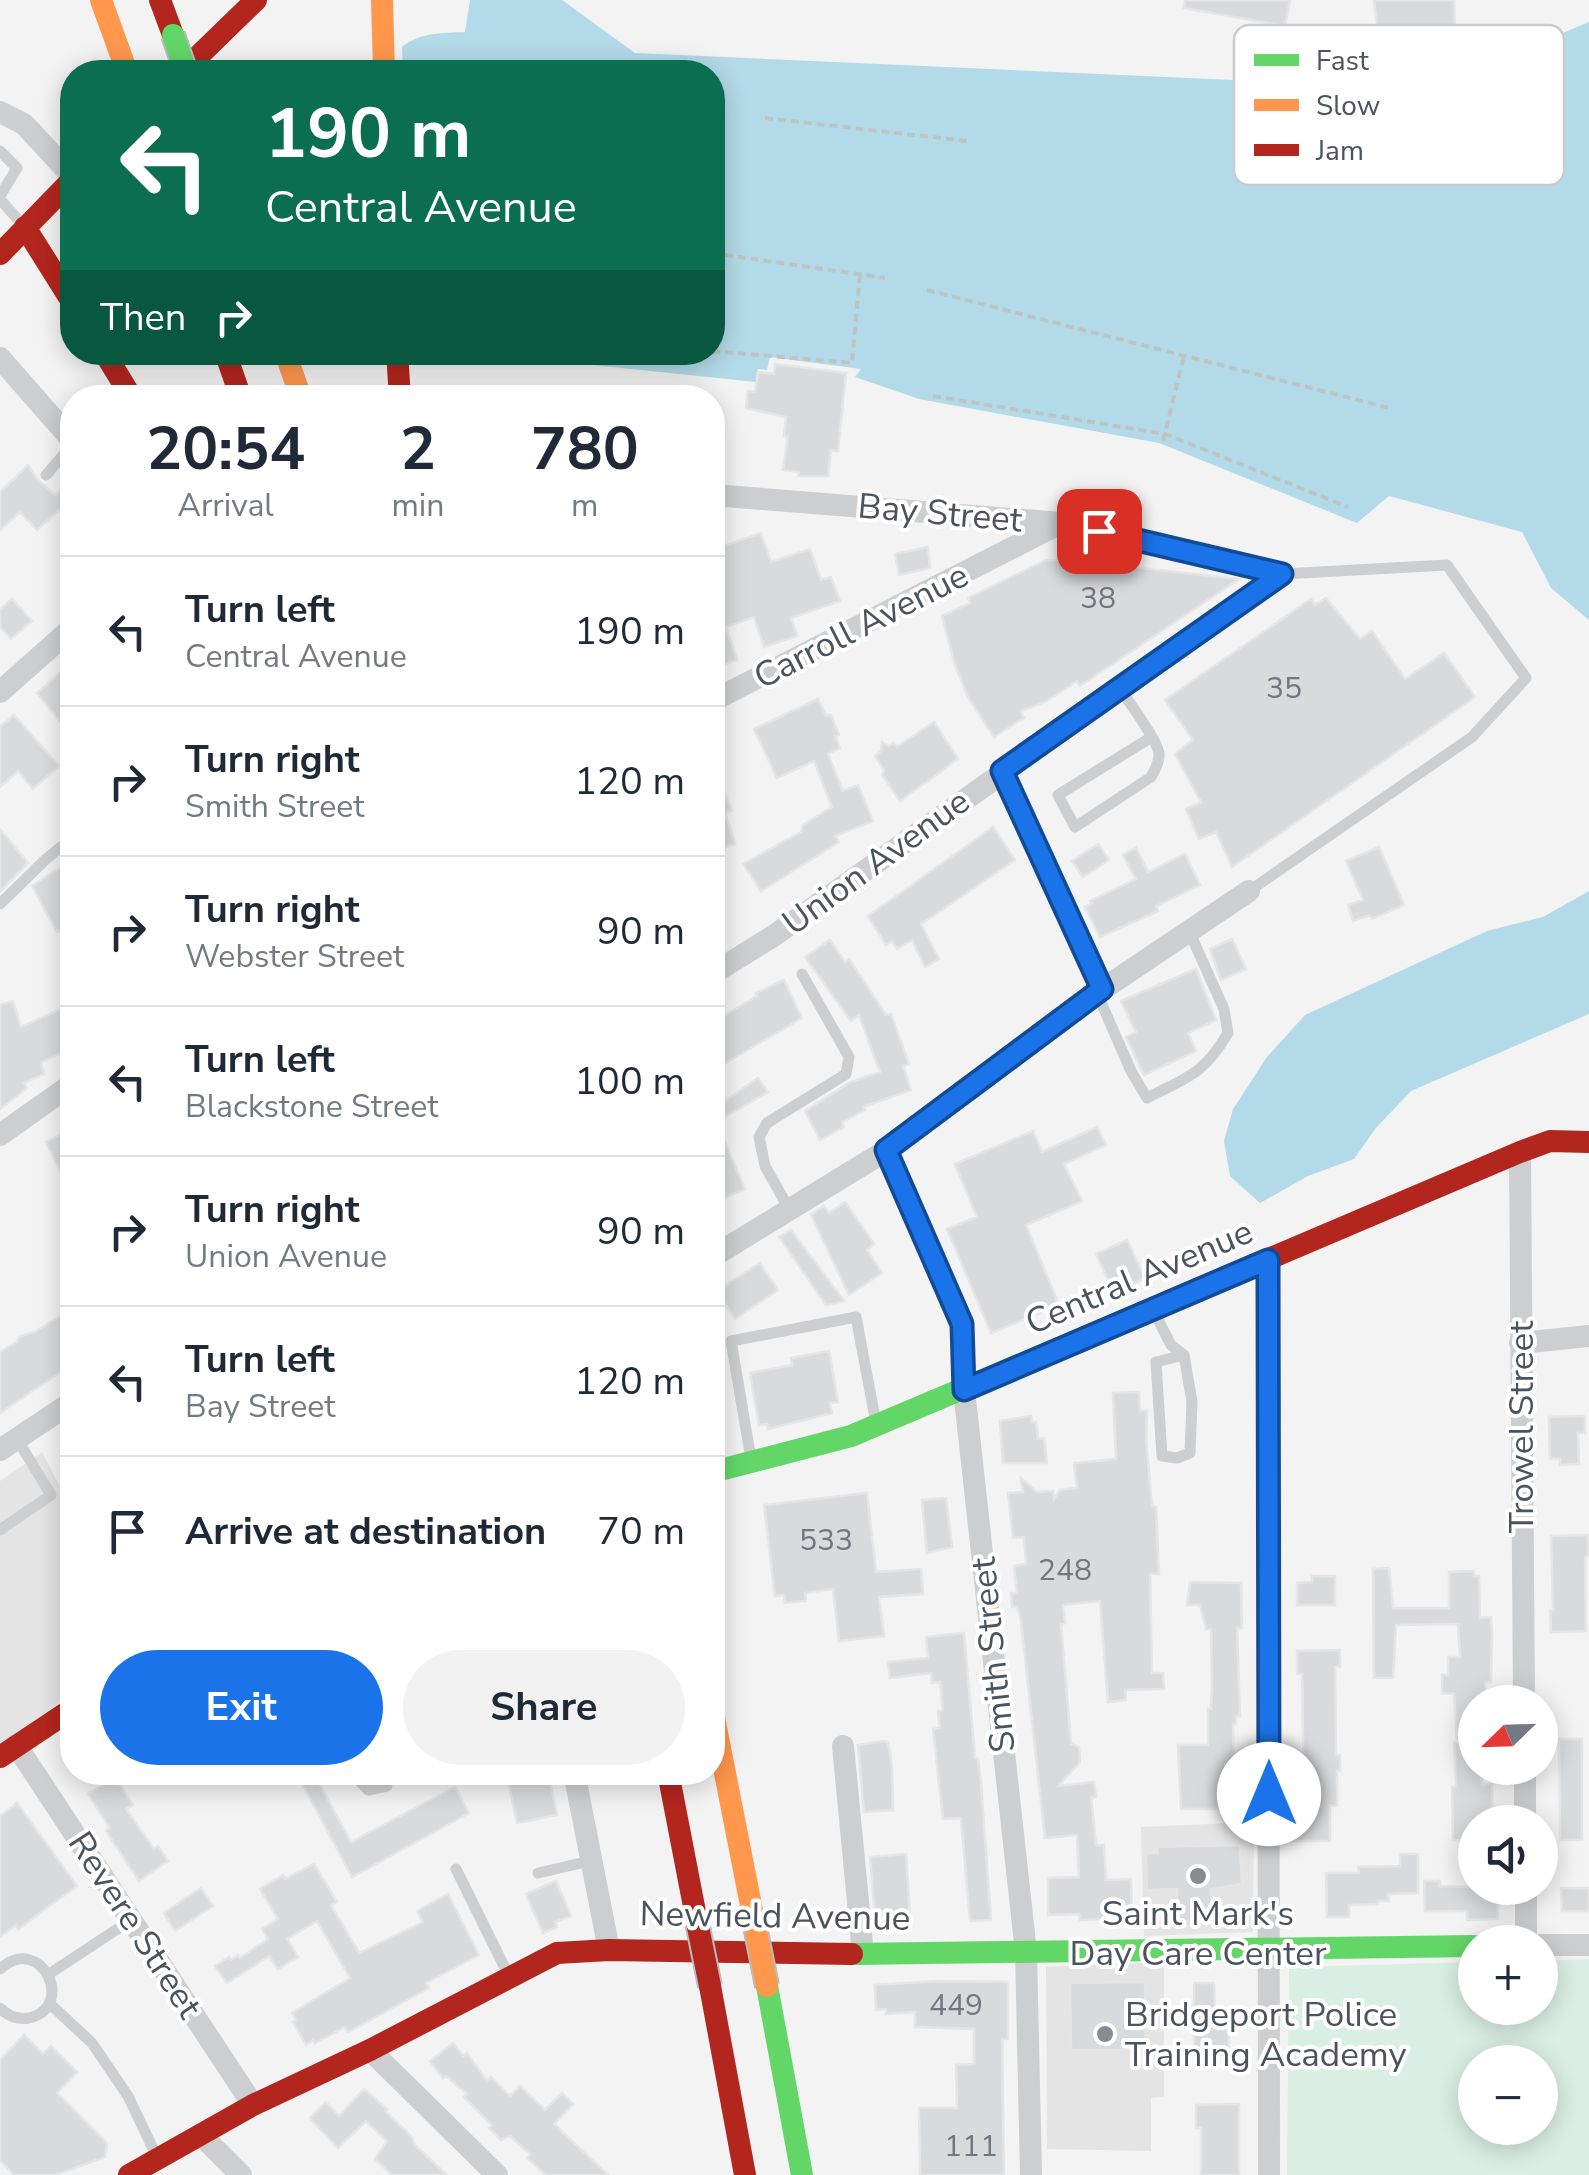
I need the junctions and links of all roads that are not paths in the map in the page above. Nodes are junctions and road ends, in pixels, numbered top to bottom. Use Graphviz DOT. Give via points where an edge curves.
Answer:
graph roads {
  1 [pos="101,0"];
  2 [pos="160,0"];
  3 [pos="256,0"];
  4 [pos="368,0"];
  5 [pos="382,0"];
  6 [pos="383,41"];
  7 [pos="122,60"];
  8 [pos="180,60"];
  9 [pos="196,60"];
  10 [pos="384,60"];
  11 [pos="0,112"];
  12 [pos="0,151"];
  13 [pos="60,164"];
  14 [pos="60,191"];
  15 [pos="0,198"];
  16 [pos="25,228"];
  17 [pos="0,254"];
  18 [pos="60,283"];
  19 [pos="0,358"];
  20 [pos="60,428"];
  21 [pos="60,457"];
  22 [pos="46,475"];
  23 [pos="725,496"];
  24 [pos="1062,523"];
  25 [pos="1282,574"];
  26 [pos="60,639"];
  27 [pos="1120,688"];
  28 [pos="0,692"];
  29 [pos="725,694"];
  30 [pos="1150,738"];
  31 [pos="1002,771"];
  32 [pos="60,848"];
  33 [pos="1249,891"];
  34 [pos="0,904"];
  35 [pos="1189,931"];
  36 [pos="725,966"];
  37 [pos="802,974"];
  38 [pos="1099,991"];
  39 [pos="60,1092"];
  40 [pos="0,1135"];
  41 [pos="1589,1142"];
  42 [pos="886,1150"];
  43 [pos="1520,1152"];
  44 [pos="789,1208"];
  45 [pos="725,1249"];
  46 [pos="1268,1260"];
  47 [pos="1153,1310"];
  48 [pos="1589,1336"];
  49 [pos="1520,1343"];
  50 [pos="1184,1355"];
  51 [pos="964,1390"];
  52 [pos="60,1410"];
  53 [pos="877,1426"];
  54 [pos="8,1445"];
  55 [pos="752,1464"];
  56 [pos="725,1469"];
  57 [pos="0,1530"];
  58 [pos="1524,1685"];
  59 [pos="60,1717"];
  60 [pos="842,1746"];
  61 [pos="8,1751"];
  62 [pos="725,1773"];
  63 [pos="364,1785"];
  64 [pos="576,1785"];
  65 [pos="671,1785"];
  66 [pos="387,1786"];
  67 [pos="590,1861"];
  68 [pos="456,1869"];
  69 [pos="538,1873"];
  70 [pos="131,1920"];
  71 [pos="1558,1945"];
  72 [pos="1589,1945"];
  73 [pos="1458,1946"];
  74 [pos="1269,1947"];
  75 [pos="609,1950"];
  76 [pos="1026,1952"];
  77 [pos="863,1954"];
  78 [pos="0,1970"];
  79 [pos="49,1974"];
  80 [pos="510,1978"];
  81 [pos="49,2003"];
  82 [pos="0,2008"];
  83 [pos="370,2050"];
  84 [pos="254,2106"];
  85 [pos="202,2136"];
  86 [pos="158,2159"];
  87 [pos="129,2175"];
  88 [pos="241,2175"];
  89 [pos="497,2175"];
  90 [pos="746,2175"];
  91 [pos="805,2175"];
  92 [pos="1031,2175"];
  93 [pos="1270,2175"];
  1 -- 7 [label="main road"];
  2 -- 8 [label="main road, bridge"];
  3 -- 9 [label="main road"];
  4 -- 6 [label="main road"];
  5 -- 6 [label="main road"];
  6 -- 10 [label="main road"];
  11 -- 13 [label="street" via="24,124"];
  12 -- 15 [label="lane" via="17,168"];
  14 -- 16 [label="main road"];
  15 -- 16 [label="lane"];
  16 -- 17 [label="main road"];
  16 -- 18 [label="main road"];
  19 -- 20 [label="street"];
  21 -- 22 [label="lane"];
  23 -- 24 [label="street, Bay Street"];
  24 -- 25 [label="street, Bay Street"];
  24 -- 29 [label="street, Carroll Avenue"];
  25 -- 27 [label="street, Union Avenue"];
  25 -- 33 [label="lane" via="1448,565 1526,678 1472,738"];
  26 -- 28 [label="street"];
  27 -- 30 [label="lane"];
  27 -- 31 [label="street, Union Avenue"];
  30 -- 30 [label="lane" via="1058,795 1075,827 1152,777 1159,754"];
  31 -- 36 [label="street, Union Avenue"];
  31 -- 38 [label="street"];
  32 -- 34 [label="lane"];
  33 -- 35 [label="street"];
  35 -- 38 [label="street"];
  35 -- 38 [label="lane" via="1228,1022 1212,1060 1192,1075 1147,1098"];
  37 -- 44 [label="lane" via="849,1058 846,1074 767,1123 759,1137 765,1166"];
  38 -- 42 [label="street"];
  39 -- 40 [label="street"];
  41 -- 43 [label="main road, Central Avenue" via="1550,1141"];
  42 -- 44 [label="street"];
  42 -- 51 [label="street, Smith Street" via="962,1324"];
  43 -- 46 [label="main road, Central Avenue"];
  43 -- 49 [label="street, Trowel Street"];
  44 -- 45 [label="street"];
  46 -- 47 [label="main road, Central Avenue"];
  46 -- 74 [label="street"];
  47 -- 50 [label="lane" via="1171,1345"];
  47 -- 51 [label="main road, Central Avenue"];
  48 -- 49 [label="street"];
  49 -- 58 [label="street, Trowel Street"];
  50 -- 50 [label="lane" via="1192,1402 1190,1454 1162,1456 1156,1362"];
  51 -- 53 [label="main road, Central Avenue"];
  51 -- 76 [label="street, Smith Street"];
  52 -- 54 [label="street"];
  53 -- 55 [label="main road, Central Avenue"];
  53 -- 55 [label="lane" via="856,1316 730,1341"];
  54 -- 57 [label="lane" via="51,1495"];
  55 -- 56 [label="main road, Central Avenue"];
  59 -- 61 [label="main road"];
  60 -- 77 [label="street"];
  61 -- 70 [label="street, Revere Street"];
  62 -- 91 [label="main road, bridge"];
  63 -- 66 [label="lane"];
  64 -- 67 [label="street"];
  65 -- 90 [label="main road, bridge"];
  67 -- 69 [label="lane"];
  67 -- 75 [label="street"];
  68 -- 80 [label="lane"];
  70 -- 79 [label="lane"];
  70 -- 84 [label="street, Revere Street"];
  71 -- 72 [label="street"];
  73 -- 74 [label="main road, Newfield Avenue"];
  74 -- 76 [label="main road, Newfield Avenue"];
  74 -- 93 [label="street"];
  75 -- 77 [label="main road, Newfield Avenue"];
  75 -- 80 [label="main road, Newfield Avenue" via="557,1953"];
  76 -- 77 [label="main road, Newfield Avenue"];
  76 -- 92 [label="street, Smith Street"];
  78 -- 79 [label="lane" via="25,1959"];
  79 -- 81 [label="lane"];
  80 -- 83 [label="main road, Newfield Avenue"];
  81 -- 82 [label="lane" via="25,2019"];
  81 -- 86 [label="lane" via="92,2043 128,2096"];
  83 -- 84 [label="main road, Newfield Avenue"];
  83 -- 89 [label="street"];
  84 -- 85 [label="main road, Newfield Avenue"];
  85 -- 86 [label="main road, Newfield Avenue"];
  85 -- 88 [label="street"];
  86 -- 87 [label="main road, Newfield Avenue"];
}
